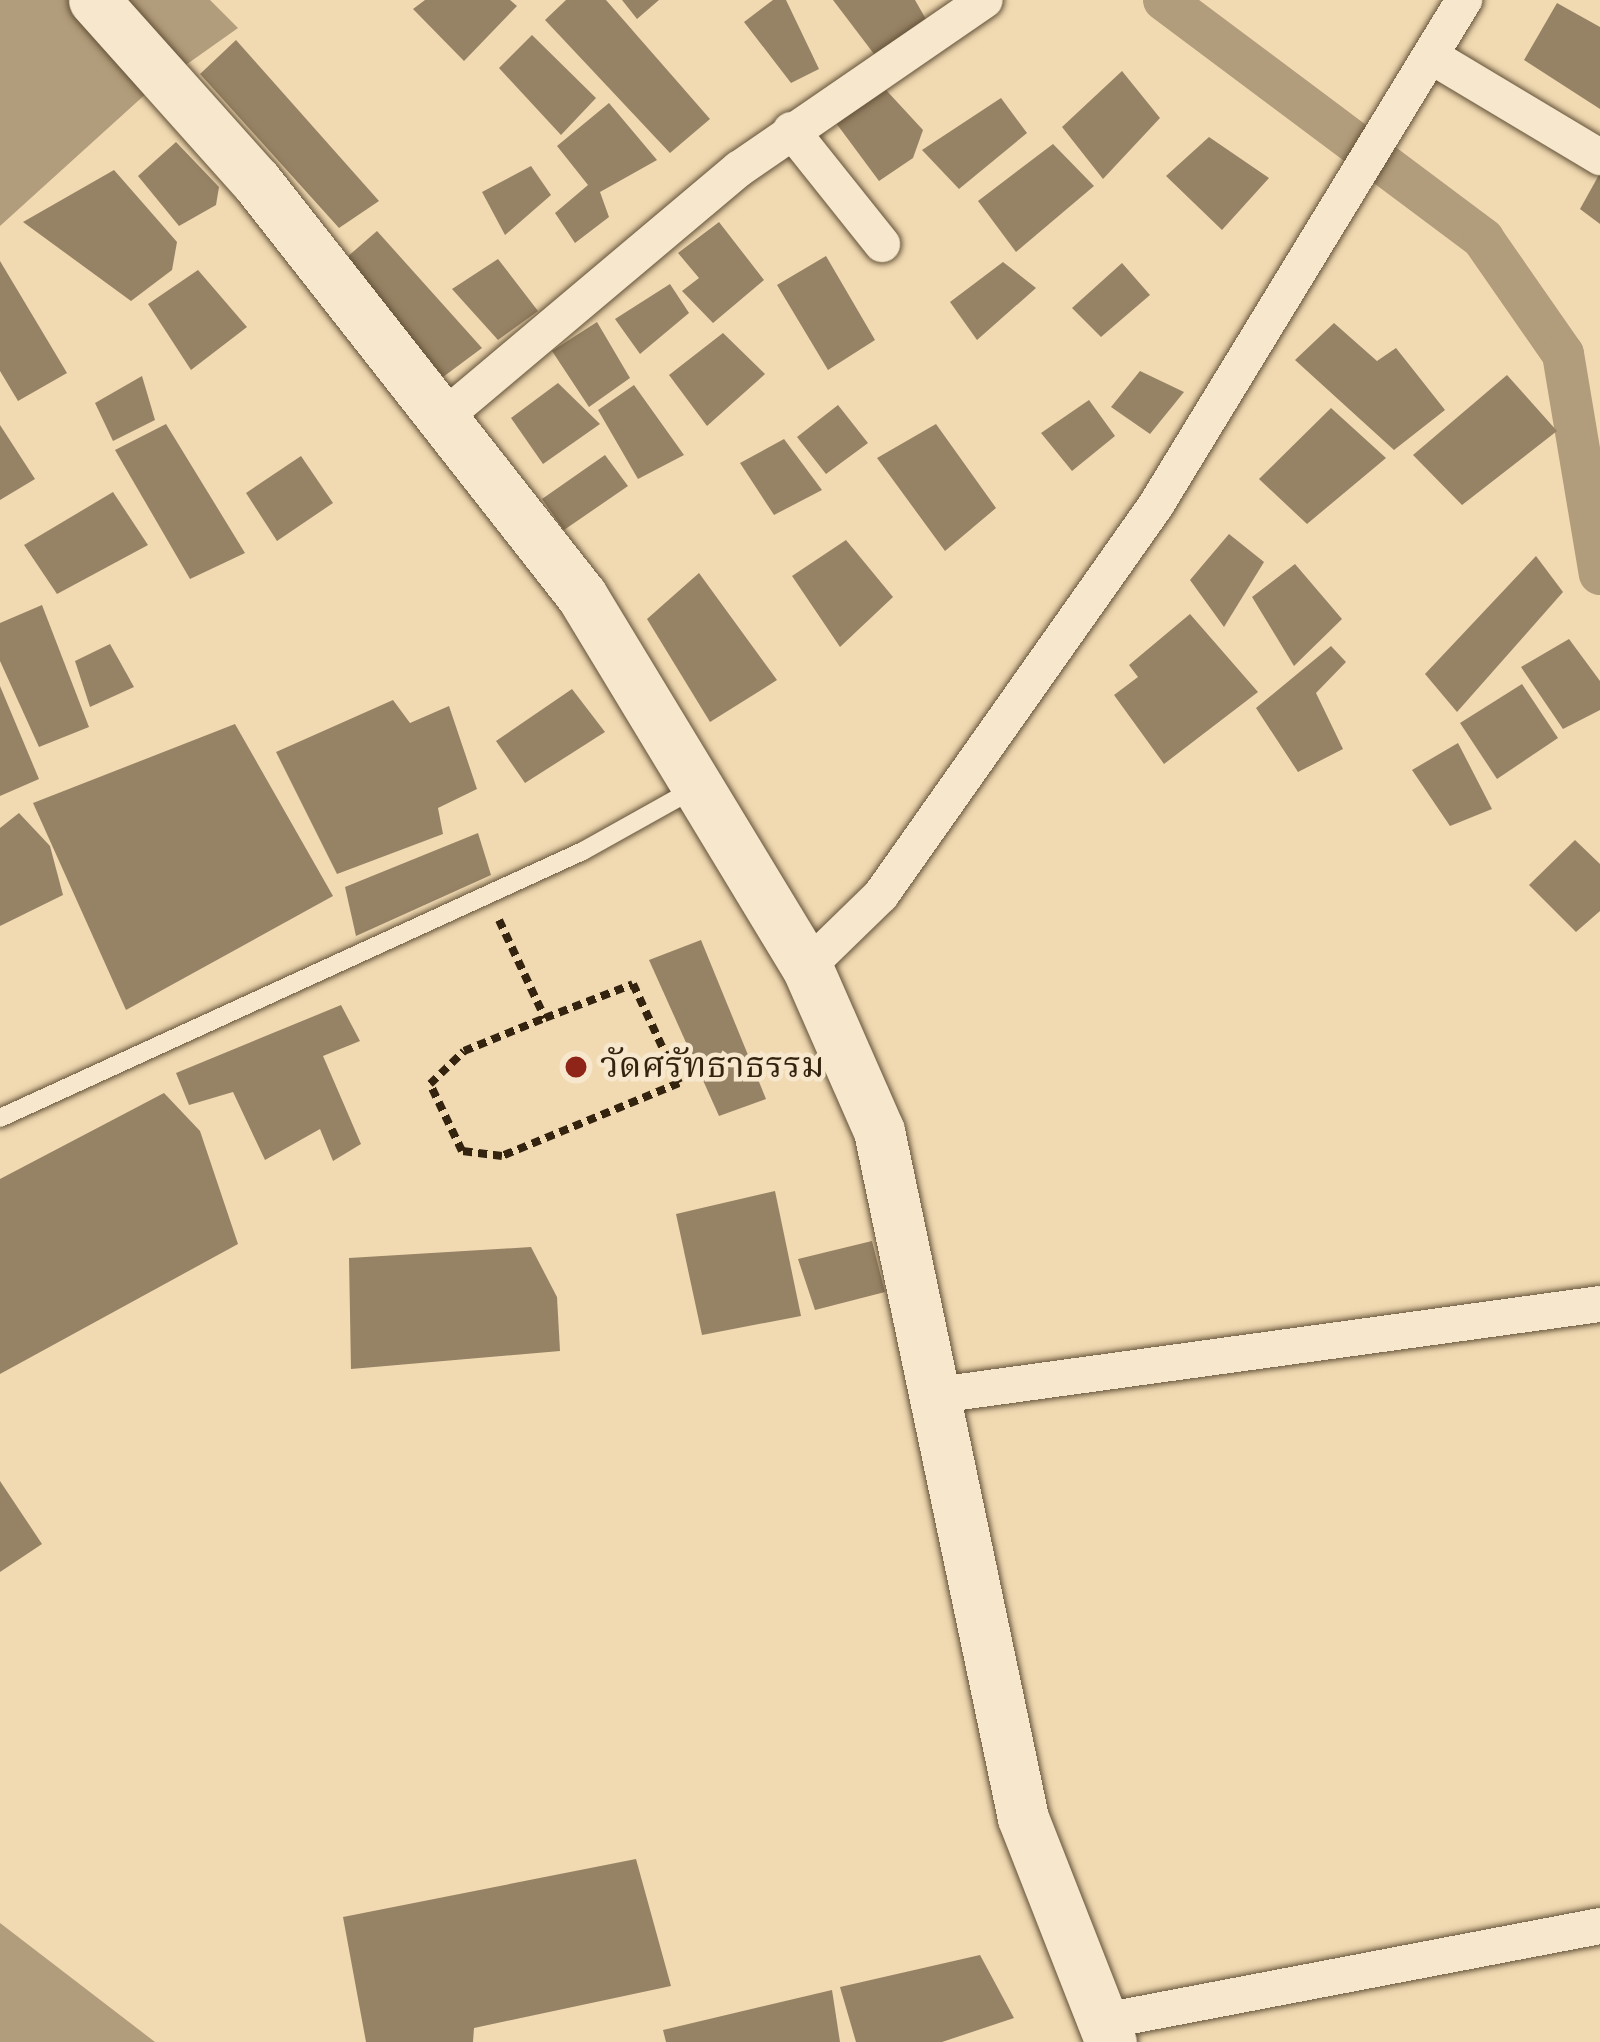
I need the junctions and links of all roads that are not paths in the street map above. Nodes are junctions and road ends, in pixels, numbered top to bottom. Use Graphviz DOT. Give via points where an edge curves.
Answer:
graph roads {
  1 [pos="94,0"];
  2 [pos="985,0"];
  3 [pos="1464,0"];
  4 [pos="1427,61"];
  5 [pos="791,130"];
  6 [pos="1600,157"];
  7 [pos="882,244"];
  8 [pos="443,418"];
  9 [pos="702,785"];
  10 [pos="807,967"];
  11 [pos="0,1118"];
  12 [pos="1600,1304"];
  13 [pos="931,1396"];
  14 [pos="1600,1926"];
  15 [pos="1105,2032"];
  1 -- 8 [label="street" via="256,181"];
  2 -- 5 [label="street"];
  3 -- 4 [label="street"];
  4 -- 6 [label="street"];
  4 -- 10 [label="street" via="1156,505 895,875"];
  5 -- 7 [label="street"];
  5 -- 8 [label="street"];
  8 -- 9 [label="street" via="582,596"];
  9 -- 10 [label="street"];
  9 -- 11 [label="lane"];
  10 -- 13 [label="street" via="879,1131"];
  12 -- 13 [label="street"];
  13 -- 15 [label="street" via="1023,1818"];
  14 -- 15 [label="street"];
}
